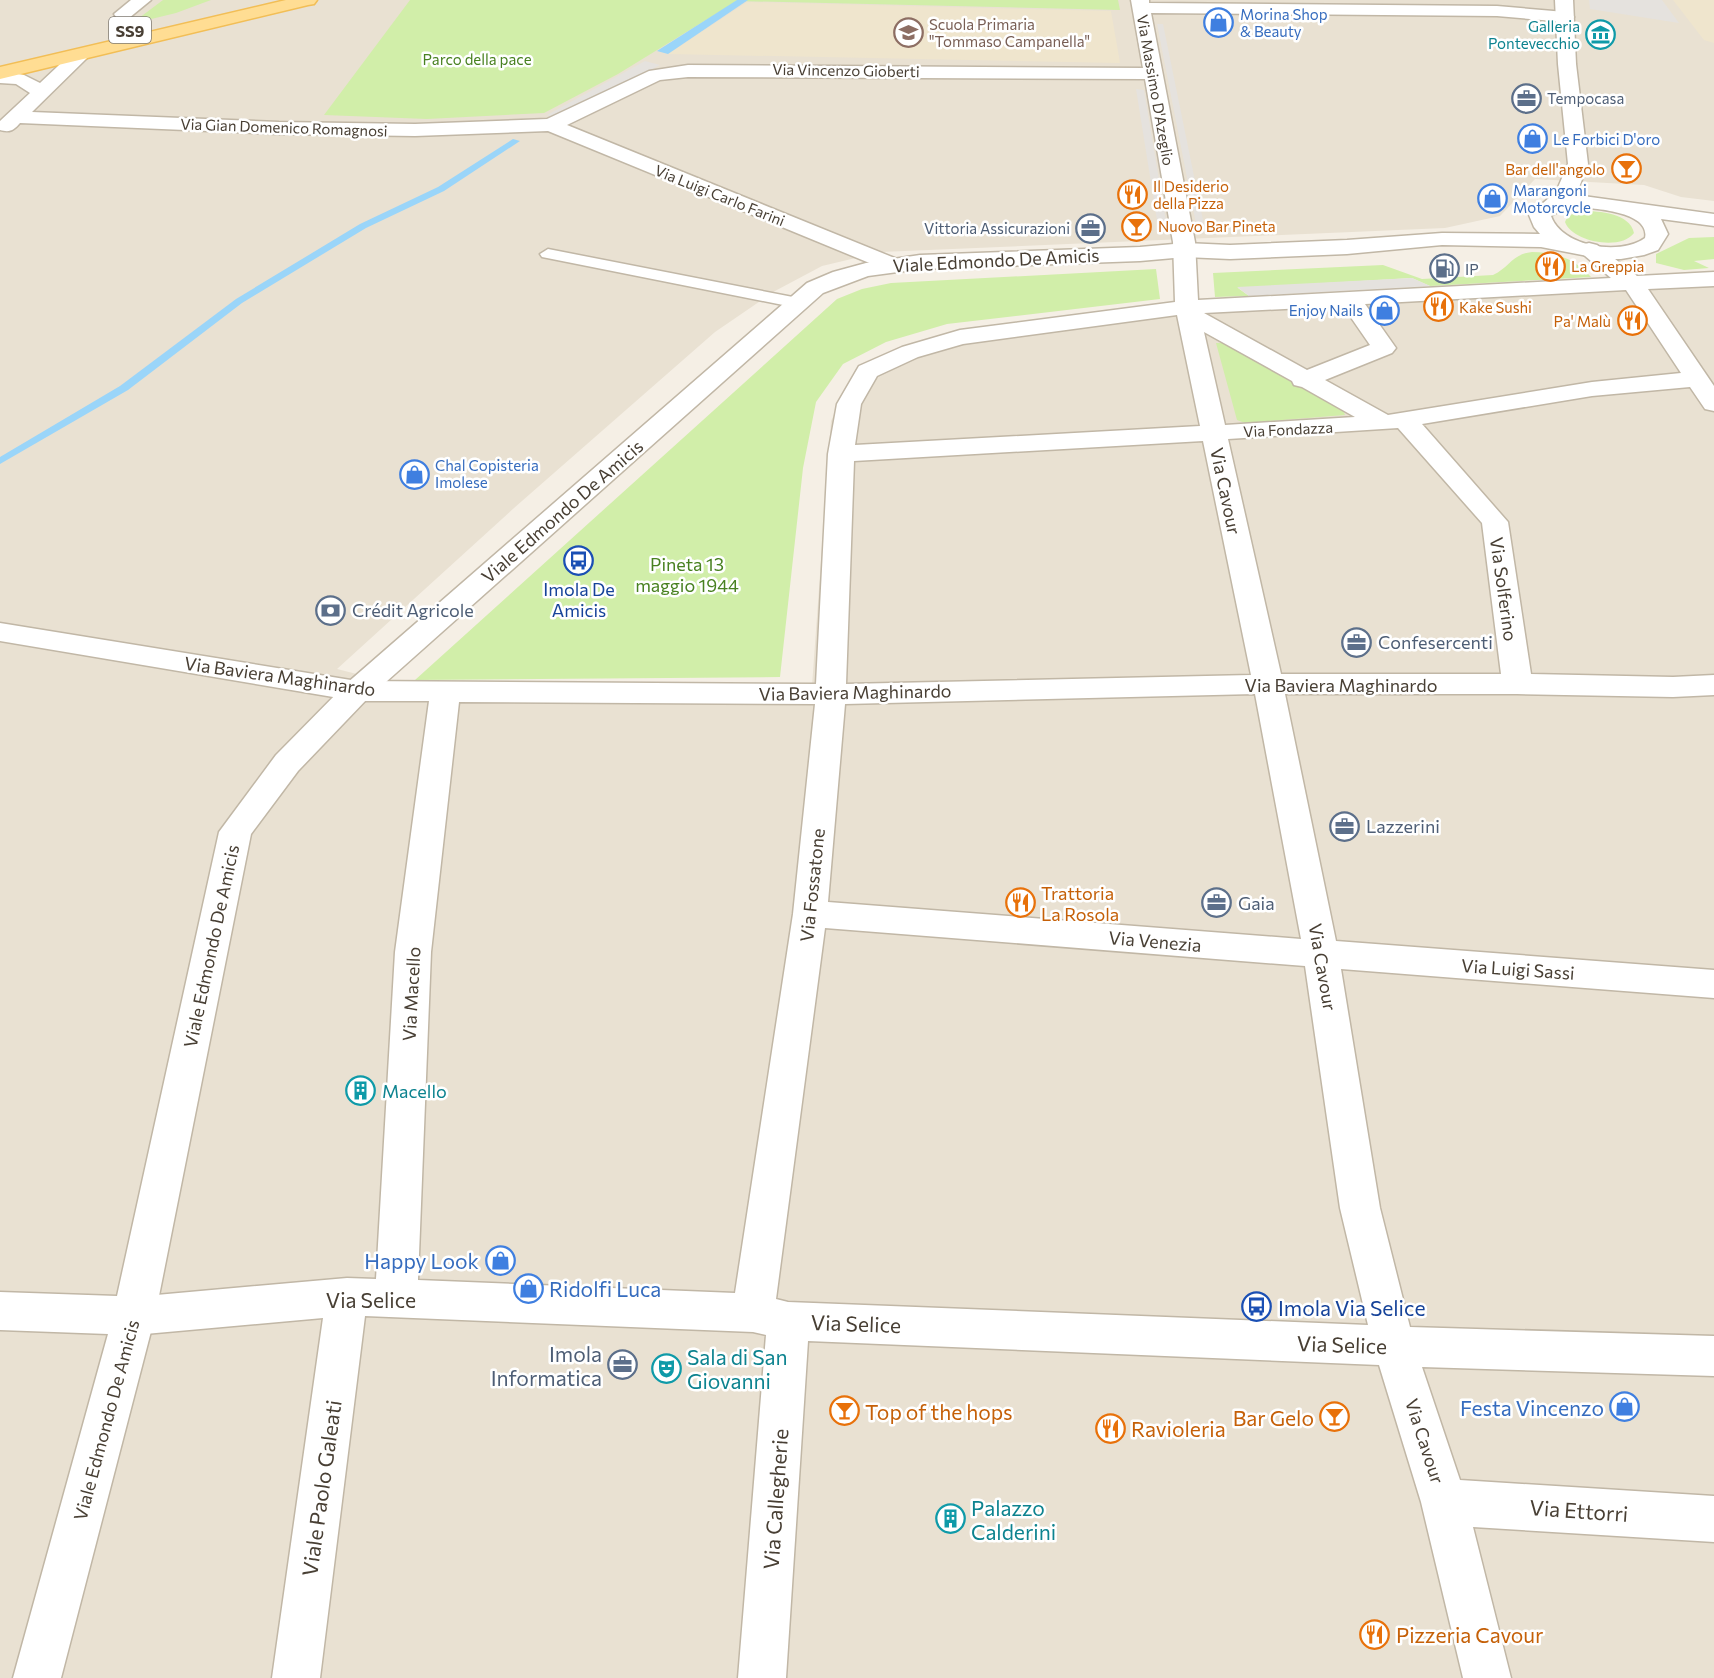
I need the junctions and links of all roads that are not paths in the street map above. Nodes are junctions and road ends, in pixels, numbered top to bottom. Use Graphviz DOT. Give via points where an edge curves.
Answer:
graph roads {
  1 [pos="142,0"];
  2 [pos="260,0"];
  3 [pos="308,0"];
  4 [pos="1141,4"];
  5 [pos="1565,9"];
  6 [pos="123,14"];
  7 [pos="81,54"];
  8 [pos="0,60"];
  9 [pos="1153,74"];
  10 [pos="0,75"];
  11 [pos="40,93"];
  12 [pos="16,117"];
  13 [pos="551,125"];
  14 [pos="0,132"];
  15 [pos="1578,164"];
  16 [pos="1558,203"];
  17 [pos="1621,207"];
  18 [pos="1540,215"];
  19 [pos="1714,220"];
  20 [pos="1714,228"];
  21 [pos="1442,239"];
  22 [pos="1647,245"];
  23 [pos="1581,248"];
  24 [pos="1185,250"];
  25 [pos="548,254"];
  26 [pos="889,264"];
  27 [pos="1714,279"];
  28 [pos="1661,282"];
  29 [pos="1632,283"];
  30 [pos="1349,297"];
  31 [pos="798,303"];
  32 [pos="1189,311"];
  33 [pos="1696,379"];
  34 [pos="1303,380"];
  35 [pos="1714,404"];
  36 [pos="1394,422"];
  37 [pos="1214,434"];
  38 [pos="841,454"];
  39 [pos="0,632"];
  40 [pos="1268,684"];
  41 [pos="1517,684"];
  42 [pos="1714,685"];
  43 [pos="357,691"];
  44 [pos="446,692"];
  45 [pos="831,694"];
  46 [pos="810,914"];
  47 [pos="1322,954"];
  48 [pos="1714,984"];
  49 [pos="347,1297"];
  50 [pos="396,1298"];
  51 [pos="0,1311"];
  52 [pos="134,1316"];
  53 [pos="770,1317"];
  54 [pos="1394,1346"];
  55 [pos="1714,1356"];
  56 [pos="1444,1502"];
  57 [pos="1714,1519"];
  58 [pos="38,1678"];
  59 [pos="296,1678"];
  60 [pos="762,1678"];
  61 [pos="1486,1678"];
  1 -- 6 [label="street"];
  2 -- 8 [label="main road, SS9"];
  3 -- 7 [label="main road, SS9"];
  4 -- 5 [label="street"];
  4 -- 9 [label="street, Via Massimo D'Azeglio"];
  5 -- 15 [label="street"];
  7 -- 10 [label="main road, SS9"];
  7 -- 11 [label="street"];
  9 -- 13 [label="street, Via Vincenzo Gioberti" via="688,70 656,75"];
  9 -- 24 [label="street, Via Massimo D'Azeglio"];
  10 -- 11 [label="street" via="33,85"];
  11 -- 12 [label="street"];
  12 -- 13 [label="street, Via Gian Domenico Romagnosi" via="335,129"];
  12 -- 14 [label="street"];
  13 -- 26 [label="street, Via Luigi Carlo Farini"];
  15 -- 16 [label="street" via="1566,194"];
  15 -- 17 [label="street"];
  16 -- 17 [label="street" via="1574,201"];
  16 -- 18 [label="street, Viale Edmondo De Amicis"];
  17 -- 19 [label="street"];
  17 -- 22 [label="street" via="1653,224 1657,232"];
  18 -- 21 [label="street, Viale Edmondo De Amicis"];
  18 -- 23 [label="street" via="1548,233"];
  20 -- 22 [label="street, Viale Edmondo De Amicis"];
  21 -- 23 [label="street, Viale Edmondo De Amicis" via="1541,242"];
  21 -- 24 [label="street, Viale Edmondo De Amicis" via="1347,247"];
  22 -- 23 [label="street, Viale Edmondo De Amicis" via="1606,253"];
  22 -- 28 [label="street"];
  23 -- 29 [label="street"];
  24 -- 26 [label="street, Viale Edmondo De Amicis"];
  24 -- 32 [label="street, Via Cavour"];
  25 -- 31 [label="lane"];
  26 -- 31 [label="street, Viale Edmondo De Amicis" via="844,274 815,288"];
  27 -- 28 [label="street"];
  28 -- 29 [label="street"];
  29 -- 30 [label="street"];
  29 -- 33 [label="street"];
  30 -- 32 [label="street"];
  30 -- 34 [label="street" via="1384,348"];
  31 -- 43 [label="street, Viale Edmondo De Amicis"];
  32 -- 34 [label="street, Via Solferino"];
  32 -- 37 [label="street, Via Cavour"];
  32 -- 38 [label="street" via="960,337 910,352 868,371 849,404"];
  33 -- 35 [label="street"];
  33 -- 36 [label="street, Via Fondazza" via="1592,388"];
  34 -- 36 [label="street, Via Solferino"];
  36 -- 37 [label="street, Via Fondazza"];
  36 -- 41 [label="street, Via Solferino" via="1495,522"];
  37 -- 38 [label="street, Via Fondazza"];
  37 -- 40 [label="street, Via Cavour"];
  38 -- 45 [label="street, Via Fossatone"];
  39 -- 43 [label="street, Via Baviera Maghinardo"];
  40 -- 41 [label="street, Via Baviera Maghinardo"];
  40 -- 45 [label="street, Via Baviera Maghinardo"];
  40 -- 47 [label="street, Via Cavour"];
  41 -- 42 [label="street, Via Baviera Maghinardo"];
  43 -- 44 [label="street, Via Baviera Maghinardo"];
  43 -- 52 [label="street, Viale Edmondo De Amicis" via="287,763 235,832"];
  44 -- 45 [label="street, Via Baviera Maghinardo"];
  44 -- 50 [label="street, Via Macello" via="412,952"];
  45 -- 46 [label="street, Via Fossatone"];
  46 -- 47 [label="street, Via Venezia"];
  46 -- 53 [label="street, Via Fossatone"];
  47 -- 48 [label="street, Via Luigi Sassi"];
  47 -- 54 [label="street, Via Cavour" via="1360,1208"];
  49 -- 50 [label="street, Via Selice"];
  49 -- 52 [label="street, Via Selice"];
  49 -- 59 [label="street, Viale Paolo Galeati"];
  50 -- 53 [label="street, Via Selice"];
  51 -- 52 [label="street, Via Selice"];
  52 -- 58 [label="street, Viale Edmondo De Amicis"];
  53 -- 54 [label="street, Via Selice"];
  53 -- 60 [label="street, Via Callegherie"];
  54 -- 55 [label="street, Via Selice"];
  54 -- 56 [label="street, Via Cavour"];
  56 -- 57 [label="street, Via Ettorri"];
  56 -- 61 [label="street, Via Cavour"];
}
